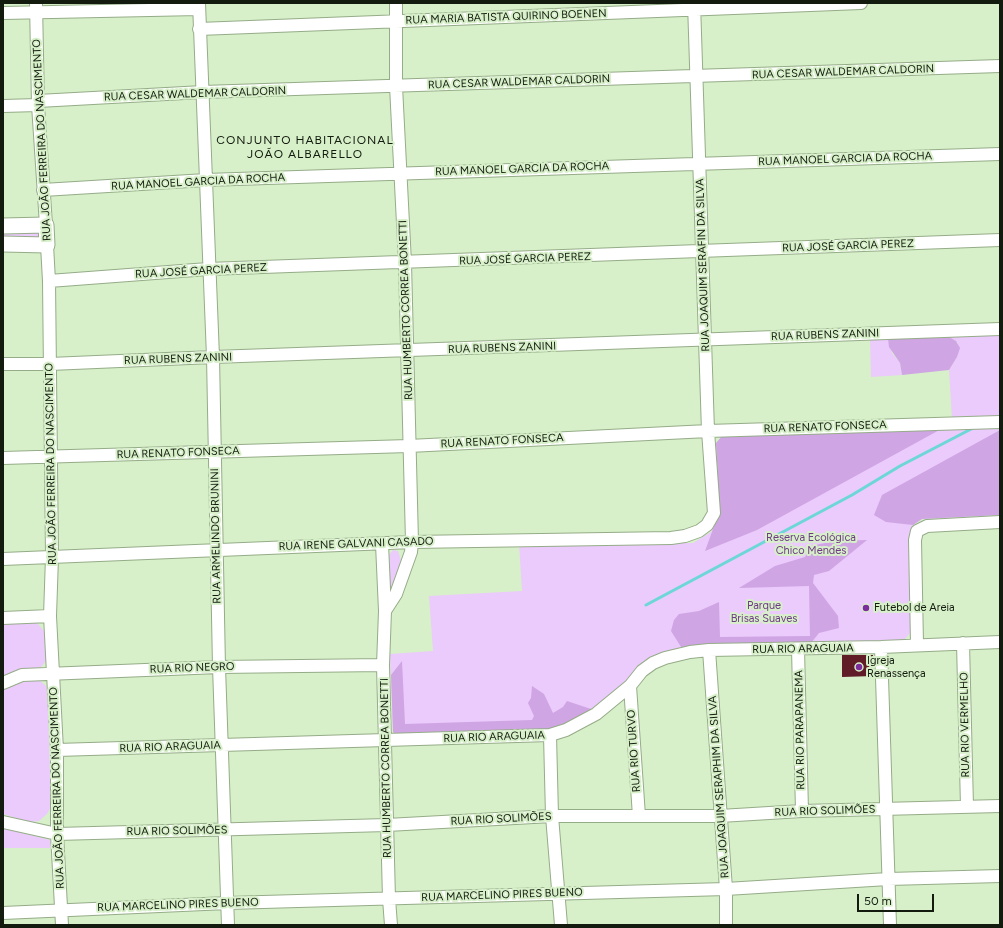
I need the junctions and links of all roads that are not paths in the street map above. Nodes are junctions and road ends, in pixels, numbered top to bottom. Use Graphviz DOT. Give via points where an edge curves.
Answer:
graph roads {
  1 [pos="396,3"];
  2 [pos="861,3"];
  3 [pos="121,6"];
  4 [pos="199,6"];
  5 [pos="694,6"];
  6 [pos="36,8"];
  7 [pos="3,13"];
  8 [pos="396,21"];
  9 [pos="199,29"];
  10 [pos="1000,66"];
  11 [pos="697,77"];
  12 [pos="396,86"];
  13 [pos="203,92"];
  14 [pos="38,103"];
  15 [pos="3,106"];
  16 [pos="1000,154"];
  17 [pos="700,163"];
  18 [pos="401,173"];
  19 [pos="206,180"];
  20 [pos="44,190"];
  21 [pos="46,225"];
  22 [pos="3,226"];
  23 [pos="1000,240"];
  24 [pos="3,244"];
  25 [pos="47,245"];
  26 [pos="703,252"];
  27 [pos="405,263"];
  28 [pos="208,269"];
  29 [pos="50,281"];
  30 [pos="1000,329"];
  31 [pos="706,340"];
  32 [pos="407,351"];
  33 [pos="213,357"];
  34 [pos="3,364"];
  35 [pos="50,364"];
  36 [pos="1000,422"];
  37 [pos="708,431"];
  38 [pos="409,446"];
  39 [pos="214,451"];
  40 [pos="51,456"];
  41 [pos="3,458"];
  42 [pos="1000,522"];
  43 [pos="707,525"];
  44 [pos="412,542"];
  45 [pos="382,544"];
  46 [pos="216,549"];
  47 [pos="52,557"];
  48 [pos="3,559"];
  49 [pos="386,610"];
  50 [pos="50,616"];
  51 [pos="3,618"];
  52 [pos="1000,642"];
  53 [pos="963,643"];
  54 [pos="917,644"];
  55 [pos="880,647"];
  56 [pos="798,649"];
  57 [pos="709,650"];
  58 [pos="383,665"];
  59 [pos="219,666"];
  60 [pos="54,674"];
  61 [pos="3,683"];
  62 [pos="630,686"];
  63 [pos="550,735"];
  64 [pos="386,742"];
  65 [pos="222,746"];
  66 [pos="57,750"];
  67 [pos="1000,806"];
  68 [pos="967,807"];
  69 [pos="886,809"];
  70 [pos="802,811"];
  71 [pos="552,816"];
  72 [pos="639,816"];
  73 [pos="720,816"];
  74 [pos="3,822"];
  75 [pos="387,824"];
  76 [pos="224,830"];
  77 [pos="57,834"];
  78 [pos="1000,876"];
  79 [pos="888,879"];
  80 [pos="726,889"];
  81 [pos="560,892"];
  82 [pos="389,899"];
  83 [pos="227,903"];
  84 [pos="61,910"];
  85 [pos="3,913"];
  86 [pos="62,925"];
  87 [pos="228,925"];
  88 [pos="391,925"];
  89 [pos="561,925"];
  90 [pos="726,925"];
  91 [pos="890,925"];
  1 -- 8 [label="street, RUA HUMBERTO CORREA BONETTI"];
  2 -- 5 [label="street, RUA MARIA BATISTA QUIRINO BOENEN"];
  3 -- 4 [label="street"];
  3 -- 6 [label="street"];
  4 -- 9 [label="street, RUA ARMELINDO BRUNINI"];
  5 -- 8 [label="street, RUA MARIA BATISTA QUIRINO BOENEN"];
  5 -- 11 [label="street, RUA JOAQUIM SERAFIN DA SILVA"];
  6 -- 7 [label="street"];
  6 -- 14 [label="street, RUA JOÃO FERREIRA DO NASCIMENTO"];
  8 -- 9 [label="street, RUA MARIA BATISTA QUIRINO BOENEN"];
  8 -- 12 [label="street, RUA HUMBERTO CORREA BONETTI"];
  9 -- 13 [label="street, RUA ARMELINDO BRUNINI"];
  10 -- 11 [label="street, RUA CESAR WALDEMAR CALDORIN"];
  11 -- 12 [label="street, RUA CESAR WALDEMAR CALDORIN"];
  11 -- 17 [label="street, RUA JOAQUIM SERAFIN DA SILVA"];
  12 -- 13 [label="street, RUA CESAR WALDEMAR CALDORIN"];
  12 -- 18 [label="street, RUA HUMBERTO CORREA BONETTI"];
  13 -- 14 [label="street, RUA CESAR WALDEMAR CALDORIN"];
  13 -- 19 [label="street, RUA ARMELINDO BRUNINI"];
  14 -- 15 [label="street, RUA CESAR WALDEMAR CALDORIN"];
  14 -- 20 [label="street, RUA JOÃO FERREIRA DO NASCIMENTO"];
  16 -- 17 [label="street, RUA MANOEL GARCIA DA ROCHA"];
  17 -- 18 [label="street, RUA MANOEL GARCIA DA ROCHA"];
  17 -- 26 [label="street, RUA JOAQUIM SERAFIN DA SILVA"];
  18 -- 19 [label="street, RUA MANOEL GARCIA DA ROCHA"];
  18 -- 27 [label="street, RUA HUMBERTO CORREA BONETTI"];
  19 -- 20 [label="street, RUA MANOEL GARCIA DA ROCHA"];
  19 -- 28 [label="street, RUA ARMELINDO BRUNINI"];
  20 -- 21 [label="street, RUA JOÃO FERREIRA DO NASCIMENTO"];
  21 -- 22 [label="street"];
  21 -- 25 [label="street, RUA JOÃO FERREIRA DO NASCIMENTO"];
  23 -- 26 [label="street, RUA JOSÉ GARCIA PEREZ"];
  24 -- 25 [label="street"];
  25 -- 29 [label="street, RUA JOÃO FERREIRA DO NASCIMENTO"];
  26 -- 27 [label="street, RUA JOSÉ GARCIA PEREZ"];
  26 -- 31 [label="street, RUA JOAQUIM SERAFIN DA SILVA"];
  27 -- 28 [label="street, RUA JOSÉ GARCIA PEREZ"];
  27 -- 32 [label="street, RUA HUMBERTO CORREA BONETTI"];
  28 -- 29 [label="street, RUA JOSÉ GARCIA PEREZ"];
  28 -- 33 [label="street, RUA ARMELINDO BRUNINI"];
  29 -- 35 [label="street, RUA JOÃO FERREIRA DO NASCIMENTO"];
  30 -- 31 [label="street, RUA RUBENS ZANINI"];
  31 -- 32 [label="street, RUA RUBENS ZANINI"];
  31 -- 37 [label="street, RUA JOAQUIM SERAFIN DA SILVA"];
  32 -- 33 [label="street, RUA RUBENS ZANINI"];
  32 -- 38 [label="street, RUA HUMBERTO CORREA BONETTI"];
  33 -- 35 [label="street, RUA RUBENS ZANINI"];
  33 -- 39 [label="street, RUA ARMELINDO BRUNINI"];
  34 -- 35 [label="street, RUA RUBENS ZANINI"];
  35 -- 40 [label="street, RUA JOÃO FERREIRA DO NASCIMENTO"];
  36 -- 37 [label="street, RUA RENATO FONSECA"];
  37 -- 38 [label="street, RUA RENATO FONSECA"];
  37 -- 43 [label="street, RUA JOAQUIM SERAFIN DA SILVA" via="714,513"];
  38 -- 39 [label="street, RUA RENATO FONSECA"];
  38 -- 44 [label="street, RUA HUMBERTO CORREA BONETTI"];
  39 -- 40 [label="street, RUA RENATO FONSECA"];
  39 -- 46 [label="street, RUA ARMELINDO BRUNINI"];
  40 -- 41 [label="street, RUA RENATO FONSECA"];
  40 -- 47 [label="street, RUA JOÃO FERREIRA DO NASCIMENTO"];
  42 -- 54 [label="street" via="927,526 917,531 914,540"];
  43 -- 44 [label="street, RUA IRENE GALVANI CASADO" via="699,531 671,538"];
  44 -- 45 [label="street, RUA IRENE GALVANI CASADO"];
  44 -- 49 [label="street, RUA HUMBERTO CORREA BONETTI" via="396,594"];
  45 -- 46 [label="street, RUA IRENE GALVANI CASADO"];
  45 -- 49 [label="street, RUA HUMBERTO CORREA BONETTI"];
  46 -- 47 [label="street, RUA IRENE GALVANI CASADO"];
  46 -- 59 [label="street, RUA ARMELINDO BRUNINI"];
  47 -- 48 [label="street, RUA IRENE GALVANI CASADO"];
  47 -- 50 [label="street, RUA JOÃO FERREIRA DO NASCIMENTO"];
  49 -- 58 [label="street, RUA HUMBERTO CORREA BONETTI"];
  50 -- 51 [label="street"];
  50 -- 60 [label="street, RUA JOÃO FERREIRA DO NASCIMENTO"];
  52 -- 53 [label="street, RUA RIO ARAGUAIA"];
  53 -- 54 [label="street, RUA RIO ARAGUAIA"];
  53 -- 68 [label="street, RUA RIO VERMELHO"];
  54 -- 55 [label="street, RUA RIO ARAGUAIA"];
  55 -- 56 [label="street, RUA RIO ARAGUAIA"];
  55 -- 69 [label="street"];
  56 -- 57 [label="street, RUA RIO ARAGUAIA"];
  56 -- 70 [label="street, RUA RIO PARAPANEMA"];
  57 -- 62 [label="street, RUA RIO ARAGUAIA" via="665,658 653,663 642,671"];
  57 -- 73 [label="street, RUA JOAQUIM SERAPHIM DA SILVA"];
  58 -- 59 [label="street, RUA RIO NEGRO"];
  58 -- 64 [label="street, RUA HUMBERTO CORREA BONETTI"];
  59 -- 60 [label="street, RUA RIO NEGRO"];
  59 -- 65 [label="street, RUA ARMELINDO BRUNINI"];
  60 -- 61 [label="street, RUA RIO NEGRO" via="22,676"];
  60 -- 66 [label="street, RUA JOÃO FERREIRA DO NASCIMENTO"];
  62 -- 63 [label="street, RUA RIO ARAGUAIA" via="596,714 566,730"];
  62 -- 72 [label="street, RUA RIO TURVO"];
  63 -- 64 [label="street, RUA RIO ARAGUAIA"];
  63 -- 71 [label="street"];
  64 -- 65 [label="street, RUA RIO ARAGUAIA"];
  64 -- 75 [label="street, RUA HUMBERTO CORREA BONETTI"];
  65 -- 66 [label="street, RUA RIO ARAGUAIA"];
  65 -- 76 [label="street, RUA ARMELINDO BRUNINI"];
  66 -- 77 [label="street, RUA JOÃO FERREIRA DO NASCIMENTO"];
  67 -- 68 [label="street, RUA RIO SOLIMÕES"];
  68 -- 69 [label="street, RUA RIO SOLIMÕES"];
  69 -- 70 [label="street, RUA RIO SOLIMÕES"];
  69 -- 79 [label="street"];
  70 -- 73 [label="street, RUA RIO SOLIMÕES"];
  71 -- 72 [label="street, RUA RIO SOLIMÕES"];
  71 -- 75 [label="street, RUA RIO SOLIMÕES"];
  71 -- 81 [label="street"];
  72 -- 73 [label="street, RUA RIO SOLIMÕES"];
  73 -- 80 [label="street, RUA JOAQUIM SERAPHIM DA SILVA"];
  74 -- 77 [label="street, RUA RIO SOLIMÕES"];
  75 -- 76 [label="street, RUA RIO SOLIMÕES"];
  75 -- 82 [label="street, RUA HUMBERTO CORREA BONETTI"];
  76 -- 77 [label="street, RUA RIO SOLIMÕES"];
  76 -- 83 [label="street, RUA ARMELINDO BRUNINI"];
  77 -- 84 [label="street, RUA JOÃO FERREIRA DO NASCIMENTO"];
  78 -- 79 [label="street, RUA MARCELINO PIRES BUENO"];
  79 -- 80 [label="street, RUA MARCELINO PIRES BUENO"];
  79 -- 91 [label="street"];
  80 -- 81 [label="street, RUA MARCELINO PIRES BUENO"];
  80 -- 90 [label="street, RUA JOAQUIM SERAPHIM DA SILVA"];
  81 -- 82 [label="street, RUA MARCELINO PIRES BUENO"];
  81 -- 89 [label="street"];
  82 -- 83 [label="street, RUA MARCELINO PIRES BUENO"];
  82 -- 88 [label="street, RUA HUMBERTO CORREA BONETTI"];
  83 -- 84 [label="street, RUA MARCELINO PIRES BUENO"];
  83 -- 87 [label="street, RUA ARMELINDO BRUNINI"];
  84 -- 85 [label="street, RUA MARCELINO PIRES BUENO"];
  84 -- 86 [label="street, RUA JOÃO FERREIRA DO NASCIMENTO"];
}
